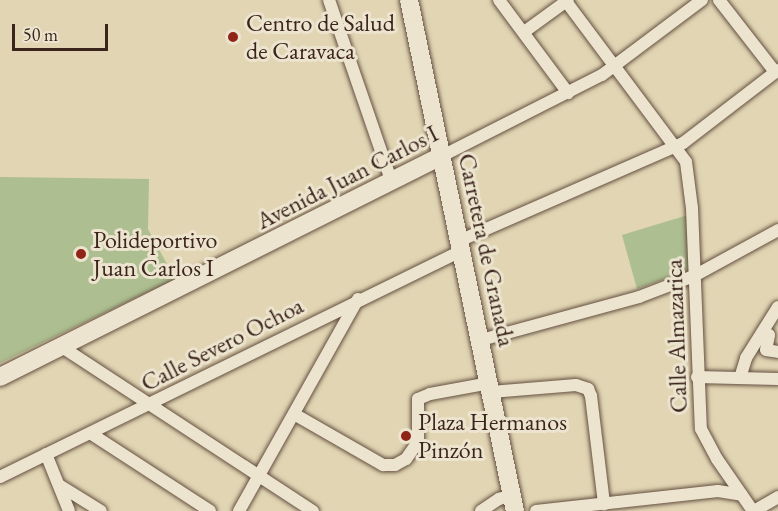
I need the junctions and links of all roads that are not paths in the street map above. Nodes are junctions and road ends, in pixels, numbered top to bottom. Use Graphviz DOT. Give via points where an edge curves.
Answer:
graph roads {
  1 [pos="329,0"];
  2 [pos="409,0"];
  3 [pos="500,0"];
  4 [pos="567,0"];
  5 [pos="702,0"];
  6 [pos="720,0"];
  7 [pos="524,32"];
  8 [pos="615,66"];
  9 [pos="776,71"];
  10 [pos="568,93"];
  11 [pos="677,146"];
  12 [pos="442,156"];
  13 [pos="391,180"];
  14 [pos="778,230"];
  15 [pos="462,245"];
  16 [pos="694,276"];
  17 [pos="358,299"];
  18 [pos="778,307"];
  19 [pos="764,333"];
  20 [pos="481,340"];
  21 [pos="62,347"];
  22 [pos="778,352"];
  23 [pos="0,377"];
  24 [pos="697,377"];
  25 [pos="740,378"];
  26 [pos="778,379"];
  27 [pos="491,387"];
  28 [pos="150,404"];
  29 [pos="294,414"];
  30 [pos="90,433"];
  31 [pos="46,454"];
  32 [pos="260,476"];
  33 [pos="0,477"];
  34 [pos="59,484"];
  35 [pos="742,495"];
  36 [pos="778,497"];
  37 [pos="514,503"];
  38 [pos="604,504"];
  39 [pos="69,511"];
  40 [pos="101,511"];
  41 [pos="210,511"];
  42 [pos="239,511"];
  43 [pos="313,511"];
  44 [pos="481,511"];
  45 [pos="536,511"];
  46 [pos="754,511"];
  1 -- 13 [label="street"];
  2 -- 12 [label="street, Carretera de Granada"];
  3 -- 7 [label="street"];
  4 -- 7 [label="street"];
  4 -- 8 [label="street, Calle Almazarica"];
  5 -- 8 [label="street, Avenida Juan Carlos I"];
  6 -- 9 [label="street"];
  7 -- 10 [label="street"];
  8 -- 10 [label="street, Avenida Juan Carlos I"];
  8 -- 11 [label="street, Calle Almazarica"];
  9 -- 11 [label="street, Calle Severo Ochoa" via="697,135"];
  10 -- 12 [label="street, Avenida Juan Carlos I"];
  11 -- 15 [label="street, Calle Severo Ochoa"];
  11 -- 16 [label="street, Calle Almazarica" via="689,170"];
  12 -- 13 [label="street, Avenida Juan Carlos I"];
  12 -- 15 [label="street, Carretera de Granada"];
  13 -- 21 [label="street, Avenida Juan Carlos I"];
  14 -- 16 [label="street"];
  15 -- 17 [label="street, Calle Severo Ochoa"];
  15 -- 20 [label="street, Carretera de Granada"];
  16 -- 20 [label="street" via="639,297"];
  16 -- 24 [label="street, Calle Almazarica"];
  17 -- 28 [label="street, Calle Severo Ochoa"];
  17 -- 29 [label="street"];
  18 -- 19 [label="street"];
  19 -- 22 [label="street" via="769,335 766,350"];
  19 -- 25 [label="street" via="746,358"];
  20 -- 27 [label="street, Carretera de Granada"];
  21 -- 23 [label="street, Avenida Juan Carlos I"];
  21 -- 28 [label="street"];
  24 -- 25 [label="street"];
  24 -- 35 [label="street, Calle Almazarica" via="701,429"];
  25 -- 26 [label="street"];
  27 -- 29 [label="street" via="418,399 417,442 406,459 395,465 383,465"];
  27 -- 37 [label="street, Carretera de Granada"];
  27 -- 38 [label="street" via="585,388 591,396"];
  28 -- 30 [label="street, Calle Severo Ochoa"];
  28 -- 32 [label="street"];
  29 -- 32 [label="street"];
  30 -- 31 [label="street, Calle Severo Ochoa"];
  30 -- 41 [label="street"];
  31 -- 33 [label="street, Calle Severo Ochoa"];
  31 -- 34 [label="street"];
  32 -- 42 [label="street"];
  32 -- 43 [label="street"];
  34 -- 39 [label="street"];
  34 -- 40 [label="street"];
  35 -- 38 [label="street" via="718,491"];
  35 -- 46 [label="street, Calle Almazarica"];
  36 -- 46 [label="street"];
  37 -- 44 [label="street" via="499,499"];
  38 -- 45 [label="street"];
}
